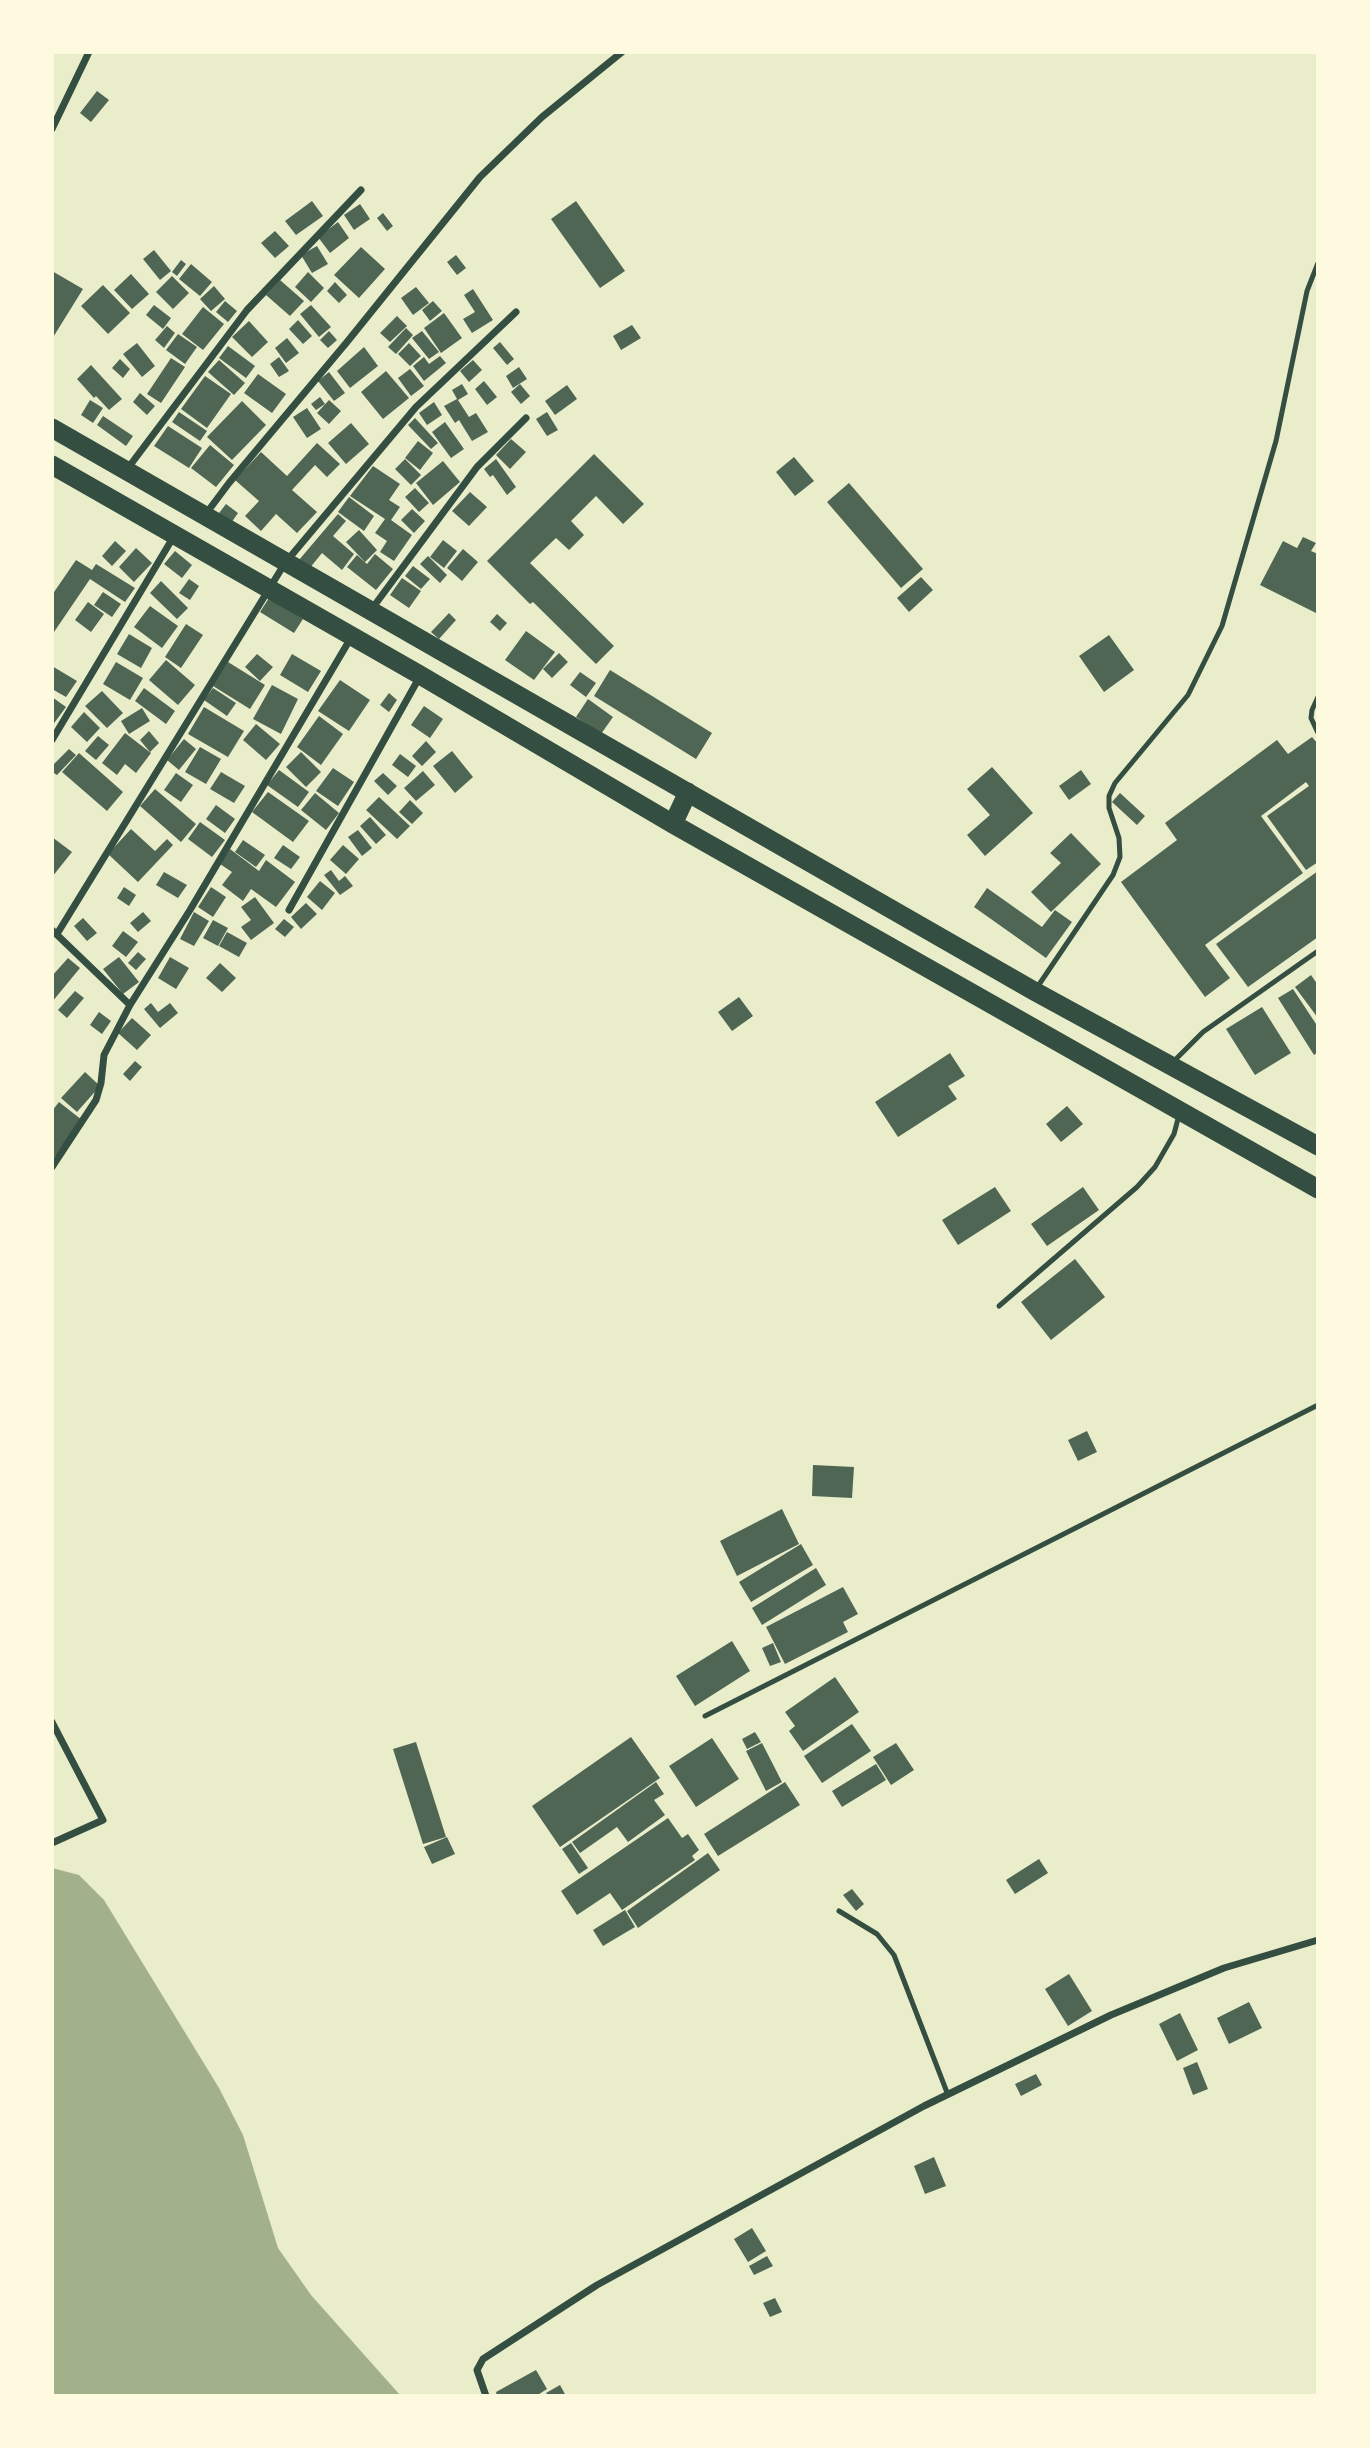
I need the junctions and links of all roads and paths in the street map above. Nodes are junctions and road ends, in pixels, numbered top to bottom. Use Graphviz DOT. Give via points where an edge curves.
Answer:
graph roads {
  1 [pos="89,52"];
  2 [pos="622,52"];
  3 [pos="52,129"];
  4 [pos="361,191"];
  5 [pos="1318,262"];
  6 [pos="516,312"];
  7 [pos="526,418"];
  8 [pos="52,428"];
  9 [pos="52,465"];
  10 [pos="126,471"];
  11 [pos="205,516"];
  12 [pos="175,535"];
  13 [pos="285,563"];
  14 [pos="268,589"];
  15 [pos="371,610"];
  16 [pos="353,636"];
  17 [pos="420,675"];
  18 [pos="1318,697"];
  19 [pos="1318,733"];
  20 [pos="52,740"];
  21 [pos="688,792"];
  22 [pos="673,824"];
  23 [pos="289,910"];
  24 [pos="55,932"];
  25 [pos="1318,951"];
  26 [pos="1034,991"];
  27 [pos="130,1004"];
  28 [pos="1170,1066"];
  29 [pos="1180,1112"];
  30 [pos="1318,1146"];
  31 [pos="52,1167"];
  32 [pos="1318,1189"];
  33 [pos="999,1306"];
  34 [pos="1318,1405"];
  35 [pos="705,1716"];
  36 [pos="52,1722"];
  37 [pos="52,1843"];
  38 [pos="839,1911"];
  39 [pos="1318,1940"];
  40 [pos="948,2095"];
  41 [pos="486,2396"];
  1 -- 3 [label="street"];
  2 -- 11 [label="street" via="542,117 480,177"];
  4 -- 10 [label="street" via="247,310"];
  5 -- 26 [label="lane" via="1307,291 1276,441 1222,626 1188,695 1115,783 1109,808 1121,857"];
  6 -- 13 [label="street" via="416,407"];
  7 -- 15 [label="street" via="477,467"];
  8 -- 10 [label="highway"];
  9 -- 12 [label="highway"];
  10 -- 11 [label="highway"];
  11 -- 13 [label="highway"];
  12 -- 14 [label="highway"];
  12 -- 20 [label="street"];
  13 -- 14 [label="street"];
  13 -- 15 [label="highway"];
  14 -- 16 [label="highway"];
  14 -- 24 [label="street"];
  15 -- 21 [label="highway"];
  16 -- 17 [label="highway"];
  16 -- 27 [label="street"];
  17 -- 22 [label="highway"];
  17 -- 23 [label="street"];
  18 -- 19 [label="lane" via="1311,718"];
  21 -- 22 [label="highway"];
  21 -- 26 [label="highway"];
  22 -- 29 [label="highway"];
  24 -- 27 [label="street"];
  25 -- 28 [label="lane" via="1203,1032"];
  26 -- 28 [label="highway"];
  27 -- 31 [label="street" via="104,1055 96,1100"];
  28 -- 30 [label="highway"];
  29 -- 32 [label="highway"];
  29 -- 33 [label="lane" via="1174,1134 1137,1187"];
  34 -- 35 [label="lane"];
  36 -- 37 [label="street" via="103,1820"];
  38 -- 40 [label="lane" via="877,1934 894,1955"];
  39 -- 40 [label="street" via="1224,1969 1111,2015"];
  40 -- 41 [label="street" via="597,2285 495,2349 477,2370"];
}
